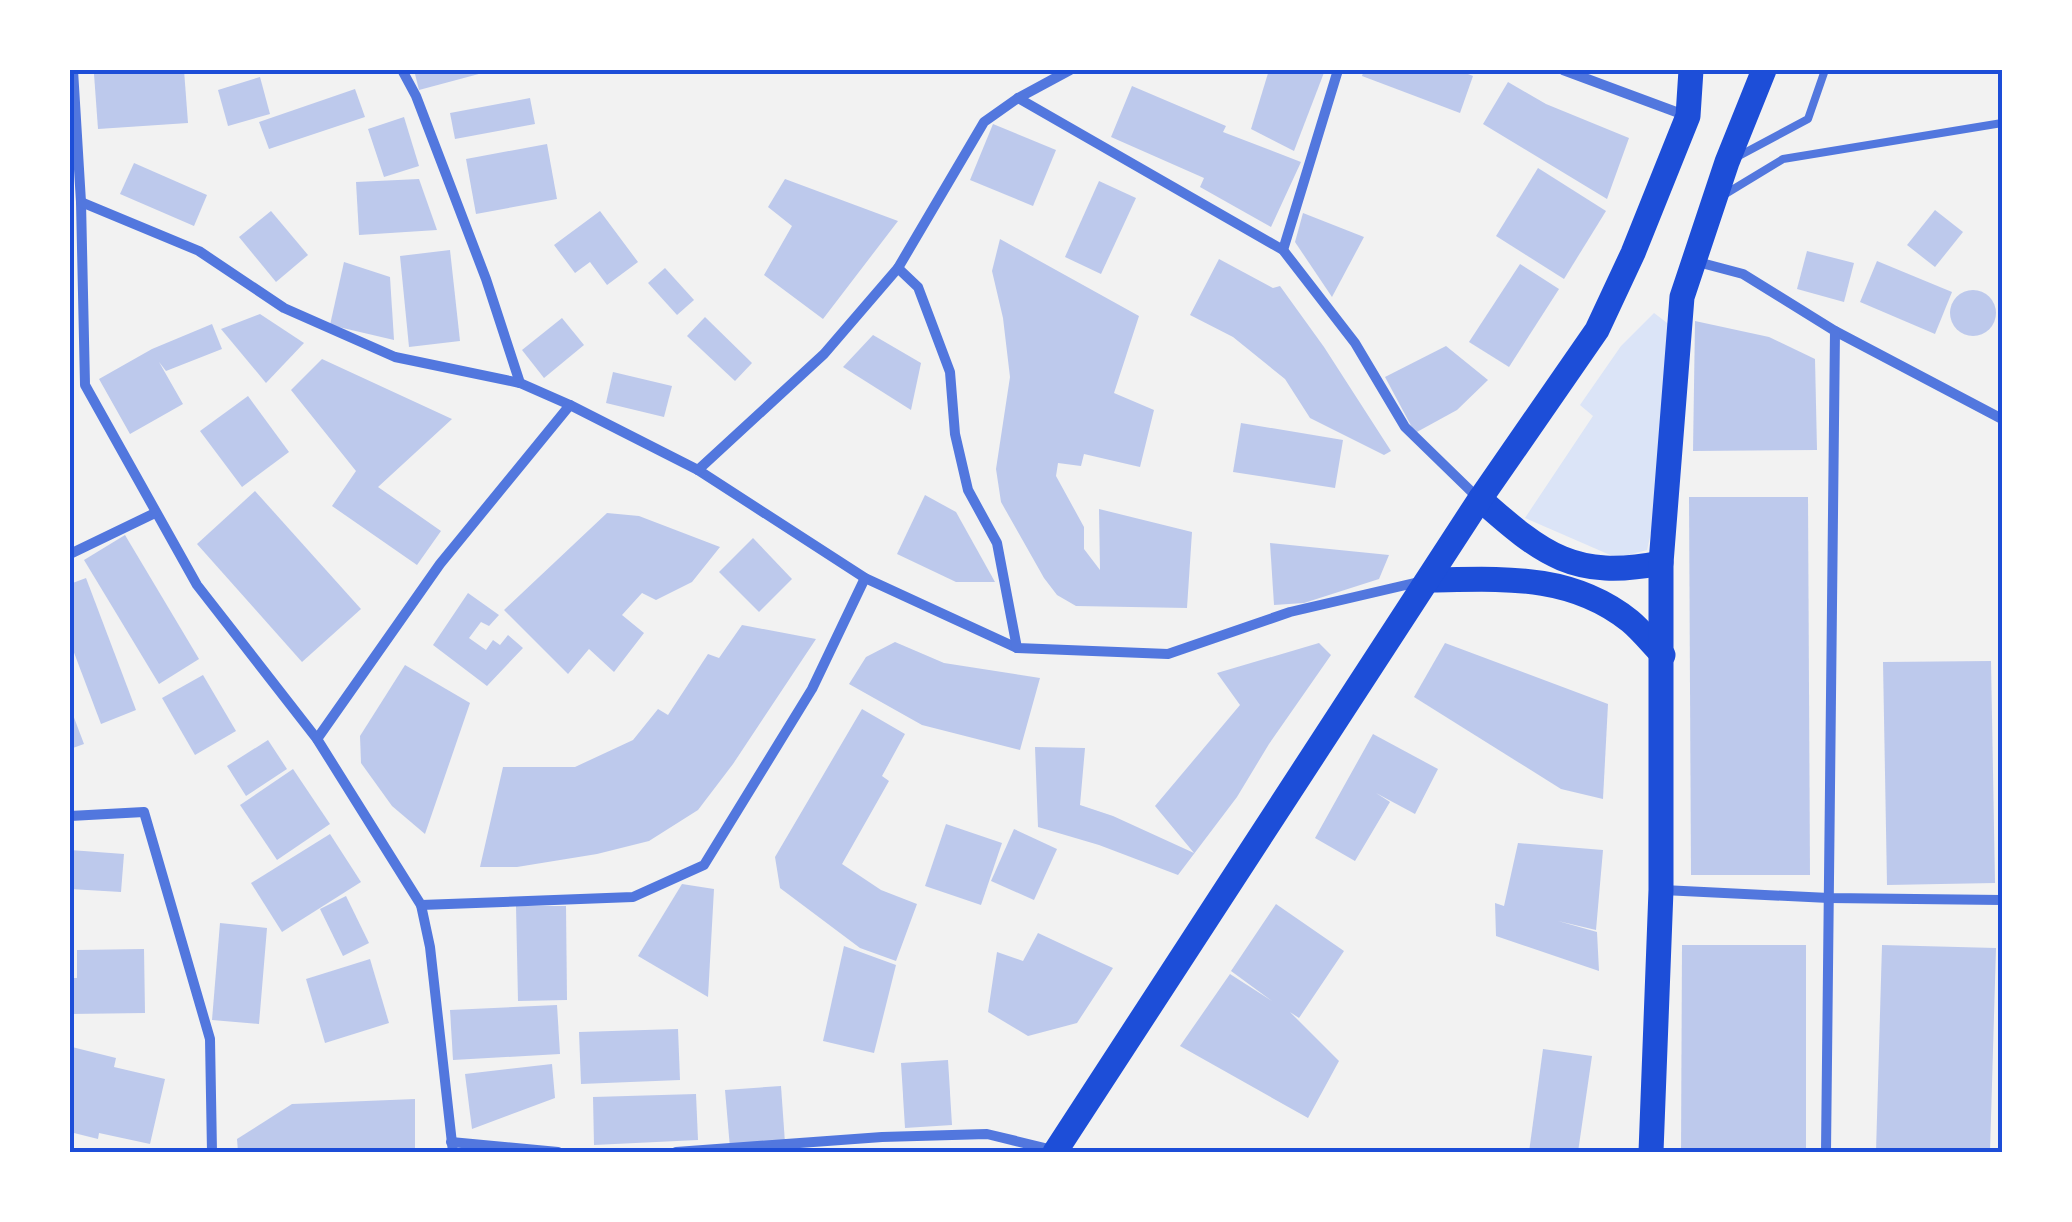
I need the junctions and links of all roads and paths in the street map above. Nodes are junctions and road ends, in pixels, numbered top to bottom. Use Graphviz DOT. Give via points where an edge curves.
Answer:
graph roads {
  1 [pos="73,70"];
  2 [pos="402,70"];
  3 [pos="1070,70"];
  4 [pos="1338,70"];
  5 [pos="1563,70"];
  6 [pos="1691,70"];
  7 [pos="1764,70"];
  8 [pos="1825,70"];
  9 [pos="1018,98"];
  10 [pos="1688,116"];
  11 [pos="2002,123"];
  12 [pos="1727,162"];
  13 [pos="1714,201"];
  14 [pos="81,202"];
  15 [pos="1283,250"];
  16 [pos="1694,261"];
  17 [pos="898,268"];
  18 [pos="1835,331"];
  19 [pos="520,383"];
  20 [pos="70,385"];
  21 [pos="85,385"];
  22 [pos="570,405"];
  23 [pos="2002,419"];
  24 [pos="698,470"];
  25 [pos="1480,500"];
  26 [pos="156,512"];
  27 [pos="70,554"];
  28 [pos="1661,564"];
  29 [pos="866,578"];
  30 [pos="1428,580"];
  31 [pos="1018,648"];
  32 [pos="1663,655"];
  33 [pos="317,739"];
  34 [pos="70,816"];
  35 [pos="1662,890"];
  36 [pos="1828,898"];
  37 [pos="2002,900"];
  38 [pos="421,905"];
  39 [pos="452,1147"];
  40 [pos="1056,1151"];
  41 [pos="212,1152"];
  42 [pos="558,1152"];
  43 [pos="676,1152"];
  44 [pos="1651,1152"];
  45 [pos="1826,1152"];
  1 -- 14 [label="street"];
  2 -- 19 [label="street" via="486,278"];
  3 -- 9 [label="street"];
  4 -- 15 [label="street"];
  5 -- 10 [label="street"];
  6 -- 10 [label="main road"];
  7 -- 12 [label="main road"];
  8 -- 12 [label="lane" via="1808,120"];
  9 -- 15 [label="street"];
  9 -- 17 [label="street" via="984,122"];
  10 -- 25 [label="main road" via="1596,330"];
  11 -- 13 [label="lane" via="1782,159"];
  12 -- 13 [label="main road"];
  13 -- 16 [label="main road"];
  14 -- 19 [label="street" via="199,251 284,308 394,357"];
  14 -- 21 [label="street"];
  15 -- 25 [label="street" via="1356,343 1406,427"];
  16 -- 18 [label="street" via="1743,274"];
  16 -- 28 [label="main road" via="1682,297"];
  17 -- 24 [label="street" via="824,354"];
  17 -- 31 [label="street" via="918,288 950,372 968,490 997,543"];
  18 -- 23 [label="street"];
  18 -- 36 [label="street"];
  19 -- 22 [label="street"];
  20 -- 21 [label="street"];
  21 -- 26 [label="street"];
  22 -- 24 [label="street"];
  22 -- 33 [label="street" via="440,564"];
  24 -- 29 [label="street"];
  25 -- 28 [label="main road" via="1552,555 1598,570"];
  25 -- 30 [label="main road"];
  26 -- 27 [label="street"];
  26 -- 33 [label="street" via="197,585"];
  28 -- 32 [label="main road"];
  29 -- 31 [label="street"];
  29 -- 38 [label="street" via="812,689 704,864 633,897"];
  30 -- 31 [label="street" via="1290,612 1168,654"];
  30 -- 32 [label="main road" via="1534,579 1588,596 1630,621"];
  30 -- 40 [label="main road"];
  32 -- 35 [label="main road"];
  33 -- 38 [label="street"];
  34 -- 41 [label="street" via="144,812 210,1039"];
  35 -- 36 [label="street"];
  35 -- 44 [label="main road"];
  36 -- 37 [label="street"];
  36 -- 45 [label="street"];
  38 -- 39 [label="street"];
  39 -- 42 [label="street"];
  40 -- 43 [label="street" via="987,1134"];
}
